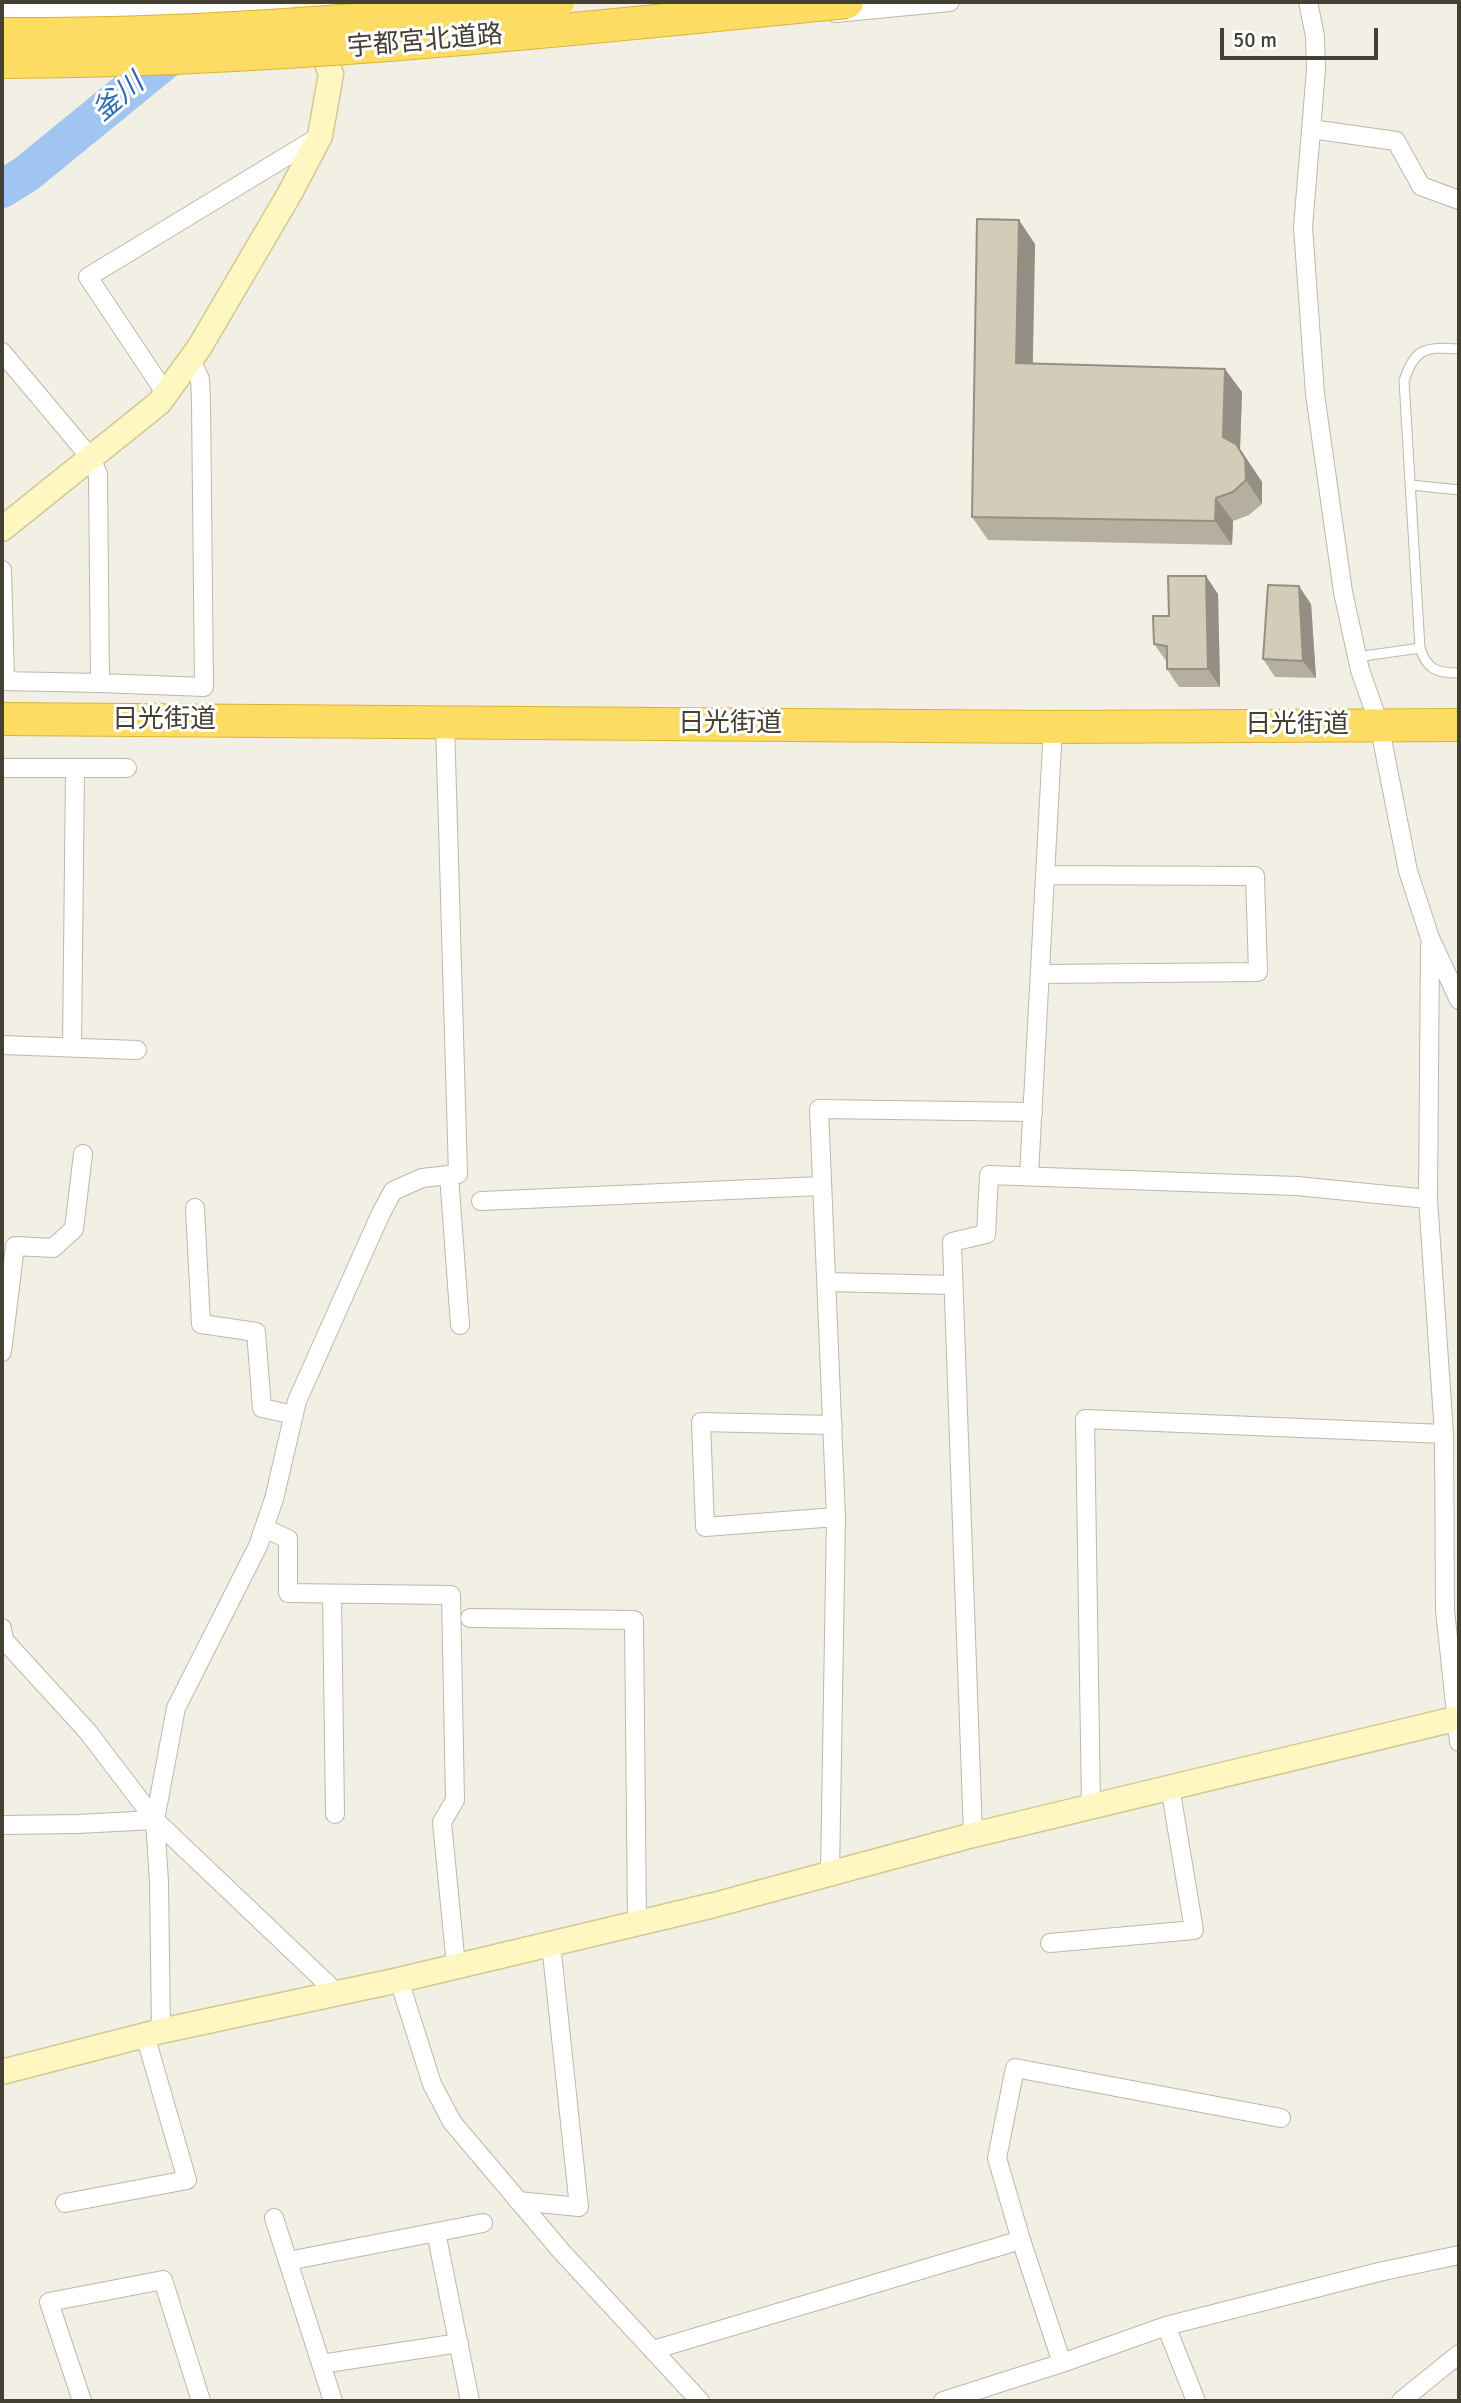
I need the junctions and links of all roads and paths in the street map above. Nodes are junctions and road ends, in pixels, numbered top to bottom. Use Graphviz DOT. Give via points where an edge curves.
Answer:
graph roads {
  1 [pos="343,2"];
  2 [pos="558,2"];
  3 [pos="847,2"];
  4 [pos="950,2"];
  5 [pos="1308,2"];
  6 [pos="303,4"];
  7 [pos="2,13"];
  8 [pos="2,34"];
  9 [pos="327,61"];
  10 [pos="2,62"];
  11 [pos="2,73"];
  12 [pos="1311,129"];
  13 [pos="320,136"];
  14 [pos="1459,200"];
  15 [pos="1459,349"];
  16 [pos="2,352"];
  17 [pos="191,360"];
  18 [pos="166,394"];
  19 [pos="90,457"];
  20 [pos="1411,485"];
  21 [pos="1459,490"];
  22 [pos="2,529"];
  23 [pos="2,570"];
  24 [pos="1420,648"];
  25 [pos="1357,657"];
  26 [pos="1459,673"];
  27 [pos="3,681"];
  28 [pos="100,683"];
  29 [pos="2,719"];
  30 [pos="445,722"];
  31 [pos="1379,724"];
  32 [pos="1459,725"];
  33 [pos="1053,727"];
  34 [pos="2,768"];
  35 [pos="75,768"];
  36 [pos="127,768"];
  37 [pos="1045,875"];
  38 [pos="1430,938"];
  39 [pos="1040,974"];
  40 [pos="1459,1000"];
  41 [pos="2,1045"];
  42 [pos="72,1048"];
  43 [pos="137,1050"];
  44 [pos="1033,1112"];
  45 [pos="83,1154"];
  46 [pos="449,1175"];
  47 [pos="1030,1175"];
  48 [pos="821,1186"];
  49 [pos="1428,1199"];
  50 [pos="481,1201"];
  51 [pos="195,1208"];
  52 [pos="828,1282"];
  53 [pos="953,1285"];
  54 [pos="460,1325"];
  55 [pos="2,1352"];
  56 [pos="294,1415"];
  57 [pos="833,1425"];
  58 [pos="1444,1434"];
  59 [pos="836,1517"];
  60 [pos="264,1528"];
  61 [pos="332,1594"];
  62 [pos="470,1618"];
  63 [pos="2,1628"];
  64 [pos="1458,1726"];
  65 [pos="1170,1787"];
  66 [pos="1091,1806"];
  67 [pos="335,1814"];
  68 [pos="155,1820"];
  69 [pos="2,1825"];
  70 [pos="973,1835"];
  71 [pos="831,1874"];
  72 [pos="637,1923"];
  73 [pos="1050,1943"];
  74 [pos="551,1944"];
  75 [pos="456,1966"];
  76 [pos="399,1980"];
  77 [pos="338,1993"];
  78 [pos="153,2033"];
  79 [pos="2,2072"];
  80 [pos="1281,2118"];
  81 [pos="517,2201"];
  82 [pos="65,2203"];
  83 [pos="274,2218"];
  84 [pos="483,2222"];
  85 [pos="436,2232"];
  86 [pos="1021,2240"];
  87 [pos="1459,2255"];
  88 [pos="288,2261"];
  89 [pos="1166,2326"];
  90 [pos="458,2343"];
  91 [pos="653,2350"];
  92 [pos="1459,2354"];
  93 [pos="1062,2363"];
  94 [pos="321,2364"];
  95 [pos="82,2401"];
  96 [pos="201,2401"];
  97 [pos="333,2401"];
  98 [pos="470,2401"];
  99 [pos="700,2401"];
  100 [pos="943,2401"];
  101 [pos="1196,2401"];
  102 [pos="1401,2401"];
  1 -- 6 [label="street"];
  2 -- 8 [label="highway, 宇都宮北道路, bridge" via="295,24"];
  3 -- 10 [label="highway, 宇都宮北道路, bridge" via="298,53"];
  4 -- 9 [label="street"];
  5 -- 12 [label="street" via="1316,70"];
  6 -- 7 [label="street"];
  6 -- 9 [label="street"];
  9 -- 11 [label="street"];
  9 -- 13 [label="street" via="331,74"];
  12 -- 14 [label="street" via="1395,141 1421,186"];
  12 -- 25 [label="street" via="1303,227 1315,394 1343,592"];
  13 -- 17 [label="street"];
  13 -- 18 [label="street" via="88,277"];
  15 -- 20 [label="lane" via="1434,348 1419,352 1410,362 1404,381"];
  16 -- 19 [label="street"];
  17 -- 18 [label="street"];
  17 -- 28 [label="street" via="200,379 201,400 204,687"];
  18 -- 19 [label="street"];
  19 -- 22 [label="street"];
  19 -- 28 [label="street" via="98,474 99,492"];
  20 -- 21 [label="lane"];
  20 -- 24 [label="lane"];
  23 -- 27 [label="street"];
  24 -- 25 [label="lane"];
  24 -- 26 [label="lane" via="1425,663 1436,671"];
  25 -- 31 [label="street"];
  27 -- 28 [label="street"];
  29 -- 30 [label="highway, 日光街道"];
  30 -- 33 [label="highway, 日光街道"];
  30 -- 46 [label="street" via="458,1174"];
  31 -- 32 [label="highway, 日光街道"];
  31 -- 33 [label="highway, 日光街道"];
  31 -- 38 [label="street" via="1408,871"];
  33 -- 37 [label="street"];
  34 -- 35 [label="street"];
  35 -- 36 [label="street"];
  35 -- 42 [label="street"];
  37 -- 39 [label="street"];
  37 -- 39 [label="street" via="1255,876 1258,972"];
  38 -- 40 [label="street"];
  38 -- 49 [label="street"];
  39 -- 44 [label="street"];
  41 -- 42 [label="street"];
  42 -- 43 [label="street"];
  44 -- 47 [label="street"];
  44 -- 48 [label="street" via="819,1109"];
  45 -- 55 [label="street" via="74,1228 53,1248 15,1246"];
  46 -- 54 [label="street"];
  46 -- 56 [label="street" via="422,1178 393,1191"];
  47 -- 49 [label="street" via="1297,1186"];
  47 -- 53 [label="street" via="989,1175 986,1234 951,1242"];
  48 -- 50 [label="street"];
  48 -- 52 [label="street"];
  49 -- 58 [label="street"];
  51 -- 56 [label="street" via="201,1324 256,1332 262,1408"];
  52 -- 53 [label="street"];
  52 -- 57 [label="street"];
  53 -- 70 [label="street"];
  56 -- 60 [label="street"];
  57 -- 59 [label="street"];
  57 -- 59 [label="street" via="701,1422 705,1527"];
  58 -- 64 [label="street" via="1445,1610"];
  58 -- 66 [label="street" via="1085,1419"];
  59 -- 71 [label="street"];
  60 -- 61 [label="street" via="288,1539 288,1593"];
  60 -- 68 [label="street" via="176,1708"];
  61 -- 67 [label="street"];
  61 -- 75 [label="street" via="450,1595 455,1800 442,1822"];
  62 -- 72 [label="street" via="634,1620"];
  63 -- 68 [label="street" via="4,1640 88,1732"];
  64 -- 65 [label="street"];
  65 -- 66 [label="street"];
  65 -- 73 [label="street" via="1194,1930"];
  66 -- 70 [label="street"];
  68 -- 69 [label="street"];
  68 -- 77 [label="street"];
  68 -- 78 [label="street" via="159,1882"];
  70 -- 71 [label="street"];
  71 -- 72 [label="street"];
  72 -- 74 [label="street"];
  74 -- 75 [label="street"];
  74 -- 81 [label="street" via="579,2207"];
  75 -- 76 [label="street"];
  76 -- 77 [label="street"];
  76 -- 81 [label="street" via="432,2084 452,2122"];
  77 -- 78 [label="street"];
  78 -- 79 [label="street"];
  78 -- 82 [label="street" via="187,2180"];
  80 -- 86 [label="street" via="1015,2068 997,2158"];
  81 -- 91 [label="street"];
  83 -- 88 [label="street"];
  84 -- 85 [label="street"];
  85 -- 88 [label="street"];
  85 -- 90 [label="street"];
  86 -- 91 [label="street"];
  86 -- 93 [label="street"];
  87 -- 89 [label="street"];
  88 -- 94 [label="street"];
  89 -- 93 [label="street"];
  89 -- 101 [label="street"];
  90 -- 94 [label="street"];
  90 -- 98 [label="street"];
  91 -- 99 [label="street"];
  92 -- 102 [label="street"];
  93 -- 100 [label="street"];
  94 -- 97 [label="street"];
  95 -- 96 [label="street" via="49,2302 163,2280"];
}
